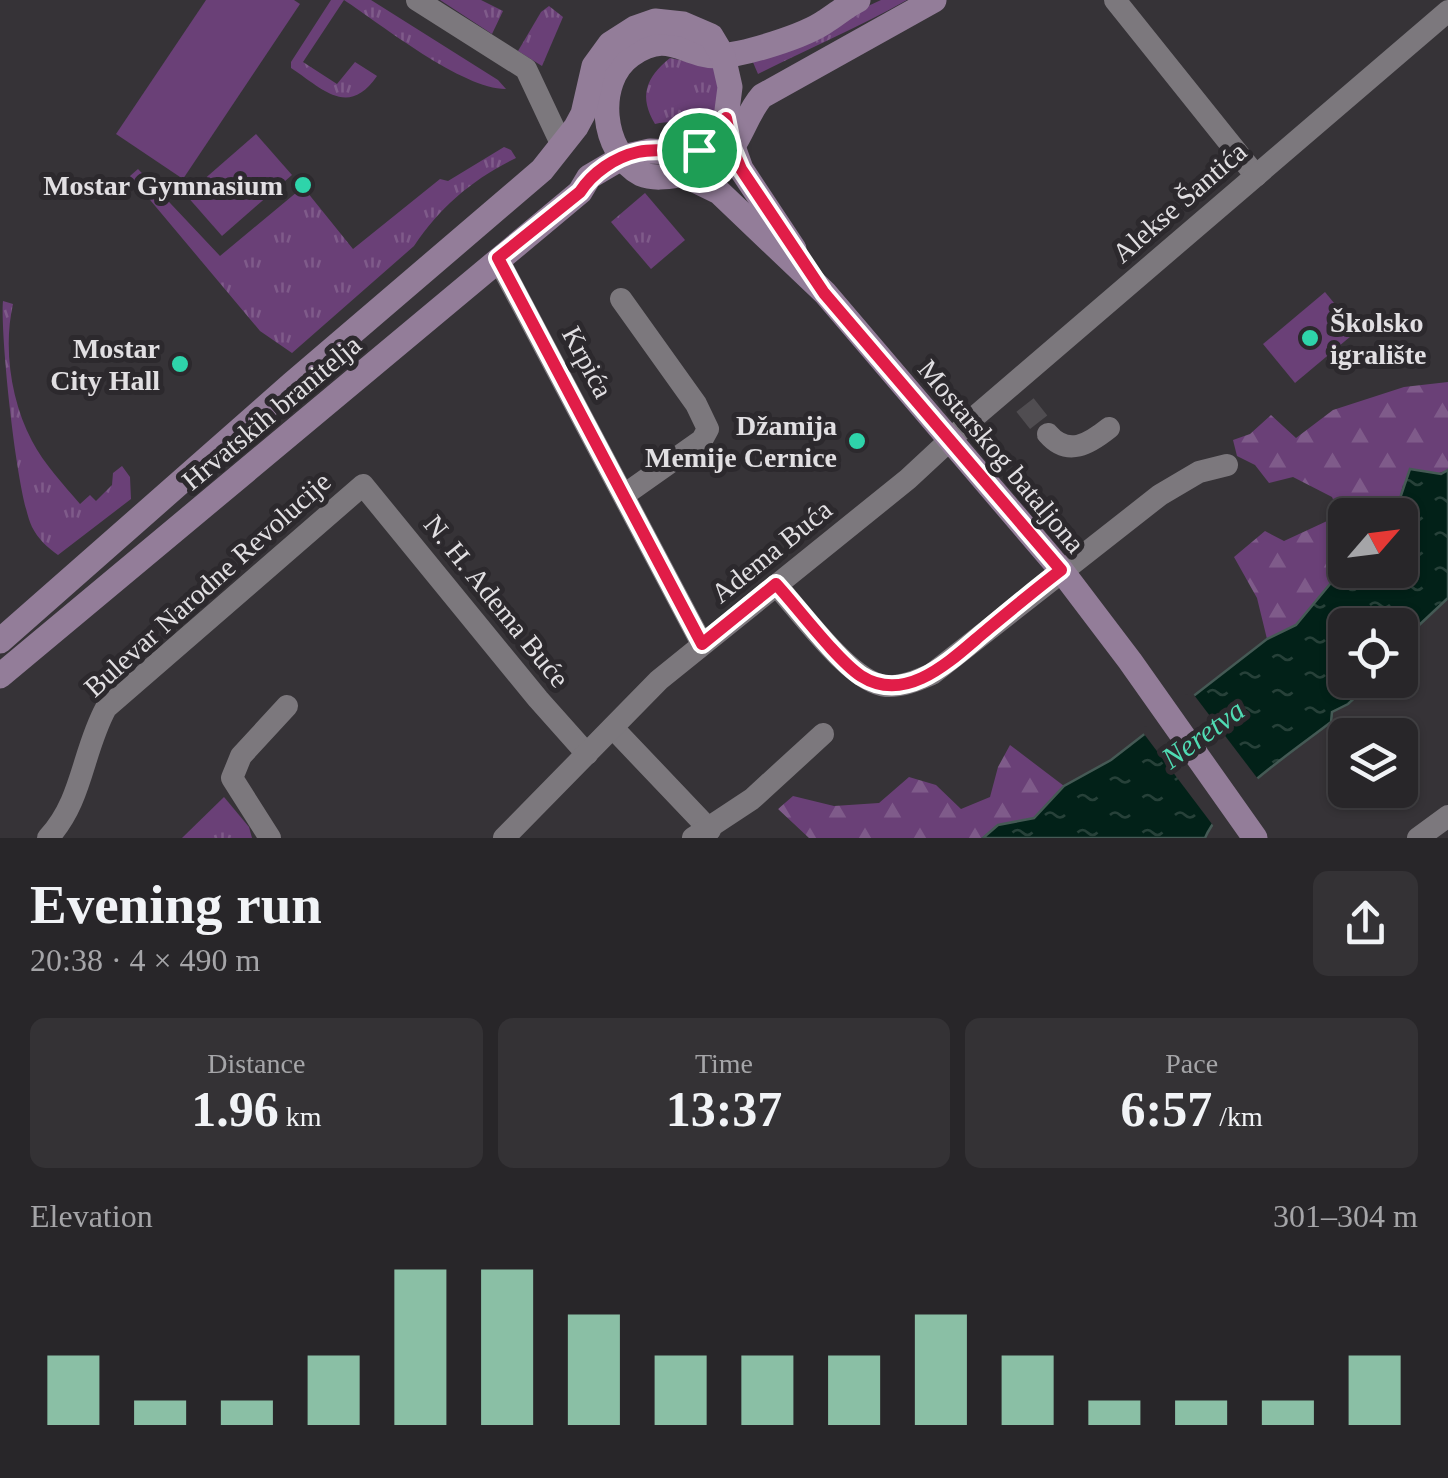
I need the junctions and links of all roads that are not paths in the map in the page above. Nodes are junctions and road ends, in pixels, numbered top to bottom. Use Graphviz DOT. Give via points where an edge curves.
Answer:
graph roads {
  1 [pos="417,0"];
  2 [pos="637,0"];
  3 [pos="674,0"];
  4 [pos="934,0"];
  5 [pos="1115,0"];
  6 [pos="850,4"];
  7 [pos="1448,11"];
  8 [pos="634,28"];
  9 [pos="860,38"];
  10 [pos="710,40"];
  11 [pos="631,55"];
  12 [pos="606,108"];
  13 [pos="728,109"];
  14 [pos="558,137"];
  15 [pos="732,148"];
  16 [pos="631,165"];
  17 [pos="542,170"];
  18 [pos="684,174"];
  19 [pos="1256,176"];
  20 [pos="498,258"];
  21 [pos="824,293"];
  22 [pos="620,299"];
  23 [pos="1109,428"];
  24 [pos="1048,434"];
  25 [pos="950,440"];
  26 [pos="1228,464"];
  27 [pos="363,485"];
  28 [pos="624,495"];
  29 [pos="1061,570"];
  30 [pos="776,584"];
  31 [pos="0,641"];
  32 [pos="702,644"];
  33 [pos="0,676"];
  34 [pos="287,706"];
  35 [pos="613,728"];
  36 [pos="824,734"];
  37 [pos="587,754"];
  38 [pos="1448,816"];
  39 [pos="701,834"];
  40 [pos="514,835"];
  41 [pos="48,838"];
  42 [pos="270,838"];
  43 [pos="1255,838"];
  44 [pos="1418,838"];
  1 -- 14 [label="street" via="526,69"];
  2 -- 8 [label="main road"];
  3 -- 10 [label="main road"];
  4 -- 9 [label="main road"];
  5 -- 19 [label="street"];
  6 -- 10 [label="main road" via="808,30"];
  7 -- 19 [label="street, Alekse Šantića"];
  8 -- 10 [label="main road" via="655,21"];
  8 -- 11 [label="main road"];
  8 -- 17 [label="main road" via="601,54 583,114"];
  9 -- 13 [label="main road" via="793,59 745,86"];
  9 -- 15 [label="main road" via="762,96"];
  10 -- 11 [label="main road" via="708,56 670,43"];
  10 -- 13 [label="main road, Mostarskog bataljona"];
  11 -- 12 [label="main road" via="615,73"];
  12 -- 16 [label="main road" via="610,131"];
  12 -- 17 [label="main road" via="572,154"];
  13 -- 15 [label="main road, Mostarskog bataljona"];
  13 -- 16 [label="main road" via="714,139 699,150 639,152"];
  15 -- 18 [label="main road" via="710,167"];
  15 -- 21 [label="main road, Mostarskog bataljona"];
  16 -- 18 [label="main road" via="656,177"];
  16 -- 20 [label="main road, Hrvatskih branitelja" via="589,177 580,192"];
  17 -- 31 [label="main road"];
  18 -- 21 [label="main road, Mostarskog bataljona" via="730,202"];
  19 -- 25 [label="street, Alekse Šantića" via="1017,396"];
  20 -- 28 [label="street, Krpića"];
  20 -- 33 [label="main road, Hrvatskih branitelja"];
  21 -- 25 [label="main road, Mostarskog bataljona"];
  22 -- 28 [label="street" via="708,429"];
  23 -- 24 [label="street" via="1070,448"];
  25 -- 29 [label="main road, Mostarskog bataljona"];
  25 -- 30 [label="street, Adema Buća"];
  26 -- 29 [label="street" via="1160,495"];
  27 -- 37 [label="street, N. H. Adema Buće"];
  27 -- 41 [label="street, Bulevar Narodne Revolucije" via="106,708 67,818"];
  28 -- 32 [label="street, Krpića"];
  29 -- 30 [label="street" via="932,674 886,686 854,671"];
  29 -- 43 [label="main road, Mostarskog bataljona"];
  30 -- 32 [label="street, Adema Buća"];
  32 -- 35 [label="street, Adema Buća"];
  34 -- 42 [label="street" via="241,756 232,778"];
  35 -- 37 [label="street, Adema Buća"];
  35 -- 39 [label="street"];
  36 -- 39 [label="street" via="752,799"];
  37 -- 40 [label="street, Adema Buća"];
  38 -- 44 [label="street"];
}
